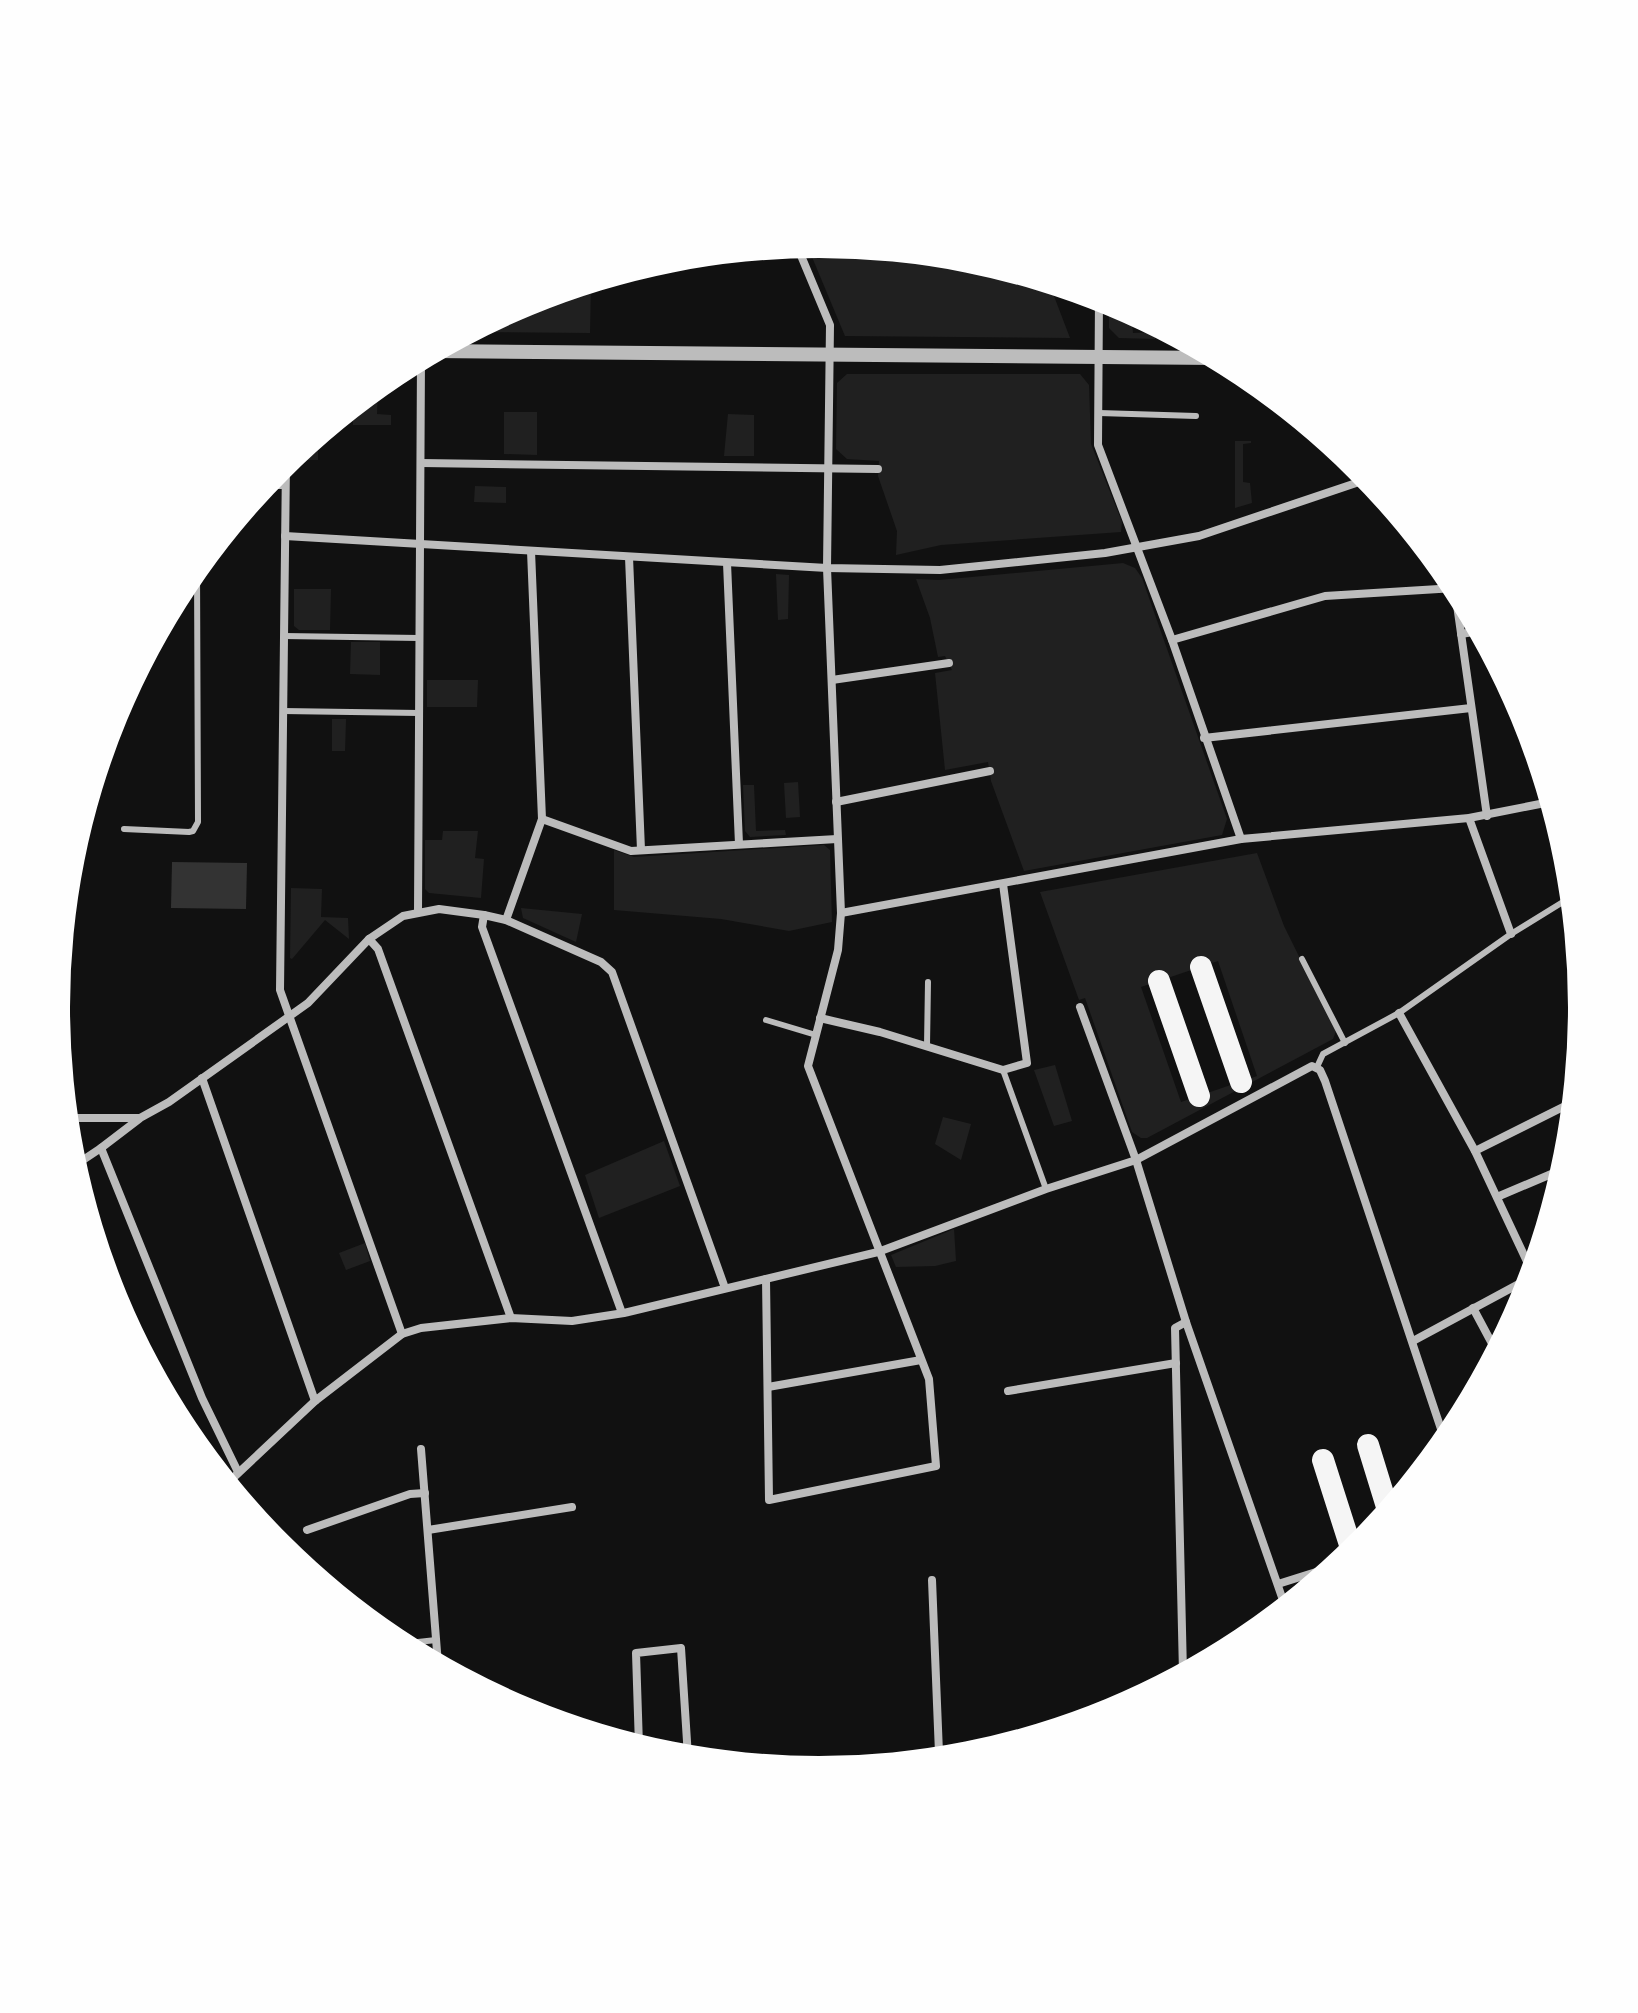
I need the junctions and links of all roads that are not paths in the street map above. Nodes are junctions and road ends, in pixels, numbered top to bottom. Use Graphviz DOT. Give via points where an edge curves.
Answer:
graph roads {
  1 [pos="802,258"];
  2 [pos="1099,312"];
  3 [pos="458,351"];
  4 [pos="830,354"];
  5 [pos="1099,357"];
  6 [pos="1194,358"];
  7 [pos="421,373"];
  8 [pos="1099,413"];
  9 [pos="1196,416"];
  10 [pos="421,463"];
  11 [pos="828,467"];
  12 [pos="878,469"];
  13 [pos="285,481"];
  14 [pos="1355,483"];
  15 [pos="282,485"];
  16 [pos="285,485"];
  17 [pos="285,536"];
  18 [pos="420,542"];
  19 [pos="1138,547"];
  20 [pos="531,551"];
  21 [pos="629,557"];
  22 [pos="727,563"];
  23 [pos="827,568"];
  24 [pos="1440,587"];
  25 [pos="197,589"];
  26 [pos="1459,617"];
  27 [pos="1468,633"];
  28 [pos="1461,634"];
  29 [pos="284,636"];
  30 [pos="419,638"];
  31 [pos="1172,640"];
  32 [pos="949,663"];
  33 [pos="832,680"];
  34 [pos="1471,708"];
  35 [pos="283,711"];
  36 [pos="419,713"];
  37 [pos="1204,738"];
  38 [pos="990,771"];
  39 [pos="836,802"];
  40 [pos="1539,804"];
  41 [pos="1487,816"];
  42 [pos="1469,818"];
  43 [pos="542,819"];
  44 [pos="124,829"];
  45 [pos="837,839"];
  46 [pos="1241,839"];
  47 [pos="739,844"];
  48 [pos="641,850"];
  49 [pos="1003,884"];
  50 [pos="1561,903"];
  51 [pos="418,912"];
  52 [pos="841,913"];
  53 [pos="484,915"];
  54 [pos="506,920"];
  55 [pos="1511,934"];
  56 [pos="369,939"];
  57 [pos="1302,959"];
  58 [pos="1201,967"];
  59 [pos="1159,981"];
  60 [pos="928,982"];
  61 [pos="1080,1007"];
  62 [pos="1399,1013"];
  63 [pos="291,1014"];
  64 [pos="820,1018"];
  65 [pos="766,1020"];
  66 [pos="816,1035"];
  67 [pos="1345,1043"];
  68 [pos="927,1046"];
  69 [pos="1317,1067"];
  70 [pos="1003,1070"];
  71 [pos="202,1078"];
  72 [pos="1241,1082"];
  73 [pos="1199,1096"];
  74 [pos="1561,1108"];
  75 [pos="78,1118"];
  76 [pos="140,1118"];
  77 [pos="101,1148"];
  78 [pos="1475,1151"];
  79 [pos="85,1158"];
  80 [pos="1136,1160"];
  81 [pos="1548,1175"];
  82 [pos="1046,1189"];
  83 [pos="1497,1197"];
  84 [pos="878,1252"];
  85 [pos="1525,1256"];
  86 [pos="766,1279"];
  87 [pos="1513,1287"];
  88 [pos="725,1288"];
  89 [pos="1473,1308"];
  90 [pos="622,1313"];
  91 [pos="511,1318"];
  92 [pos="1186,1322"];
  93 [pos="402,1334"];
  94 [pos="1490,1340"];
  95 [pos="1413,1341"];
  96 [pos="921,1360"];
  97 [pos="1176,1363"];
  98 [pos="768,1387"];
  99 [pos="1008,1391"];
  100 [pos="315,1401"];
  101 [pos="1440,1426"];
  102 [pos="1368,1445"];
  103 [pos="421,1449"];
  104 [pos="1323,1460"];
  105 [pos="238,1472"];
  106 [pos="235,1474"];
  107 [pos="425,1493"];
  108 [pos="1384,1497"];
  109 [pos="572,1507"];
  110 [pos="307,1530"];
  111 [pos="428,1530"];
  112 [pos="1348,1537"];
  113 [pos="1309,1574"];
  114 [pos="932,1580"];
  115 [pos="1278,1584"];
  116 [pos="1282,1596"];
  117 [pos="436,1640"];
  118 [pos="423,1641"];
  119 [pos="437,1650"];
  120 [pos="1183,1660"];
  121 [pos="639,1733"];
  122 [pos="687,1743"];
  123 [pos="939,1745"];
  1 -- 4 [label="street" via="830,325"];
  2 -- 5 [label="street"];
  3 -- 4 [label="street"];
  4 -- 5 [label="street"];
  4 -- 11 [label="street"];
  5 -- 6 [label="street"];
  5 -- 8 [label="street"];
  7 -- 10 [label="street"];
  8 -- 9 [label="lane"];
  8 -- 19 [label="street" via="1098,445"];
  10 -- 11 [label="street"];
  10 -- 18 [label="street"];
  11 -- 12 [label="street"];
  11 -- 23 [label="street"];
  13 -- 16 [label="street"];
  14 -- 19 [label="street" via="1199,536"];
  15 -- 16 [label="street"];
  16 -- 17 [label="street"];
  17 -- 18 [label="street"];
  17 -- 29 [label="street"];
  18 -- 20 [label="street"];
  18 -- 30 [label="street"];
  19 -- 23 [label="street" via="940,570"];
  19 -- 31 [label="street"];
  20 -- 21 [label="street"];
  20 -- 43 [label="street"];
  21 -- 22 [label="street"];
  21 -- 48 [label="street"];
  22 -- 23 [label="street"];
  22 -- 47 [label="street"];
  23 -- 33 [label="street"];
  24 -- 31 [label="street" via="1325,596"];
  25 -- 44 [label="lane" via="198,822 189,832"];
  26 -- 28 [label="street"];
  27 -- 28 [label="street"];
  28 -- 34 [label="street"];
  29 -- 30 [label="lane"];
  29 -- 35 [label="street"];
  30 -- 36 [label="street"];
  31 -- 37 [label="street"];
  32 -- 33 [label="street"];
  33 -- 39 [label="street"];
  34 -- 37 [label="street"];
  34 -- 41 [label="street"];
  35 -- 36 [label="lane"];
  35 -- 63 [label="street" via="280,990"];
  36 -- 51 [label="street"];
  37 -- 46 [label="street"];
  38 -- 39 [label="street"];
  39 -- 45 [label="street"];
  40 -- 41 [label="street"];
  41 -- 42 [label="street"];
  42 -- 46 [label="street"];
  42 -- 55 [label="street"];
  43 -- 48 [label="street"];
  43 -- 54 [label="street"];
  45 -- 47 [label="street"];
  45 -- 52 [label="street"];
  46 -- 49 [label="street"];
  47 -- 48 [label="street"];
  49 -- 52 [label="street"];
  49 -- 70 [label="street" via="1027,1063"];
  50 -- 55 [label="lane"];
  51 -- 53 [label="street"];
  51 -- 56 [label="street"];
  52 -- 64 [label="street" via="838,950"];
  53 -- 54 [label="street"];
  53 -- 90 [label="street" via="482,927"];
  54 -- 88 [label="street" via="601,962 612,972"];
  55 -- 62 [label="lane"];
  56 -- 63 [label="street"];
  56 -- 91 [label="street" via="378,949"];
  57 -- 67 [label="lane"];
  58 -- 72 [label="highway"];
  59 -- 73 [label="highway"];
  60 -- 68 [label="lane"];
  61 -- 80 [label="street"];
  62 -- 67 [label="lane"];
  62 -- 78 [label="street"];
  63 -- 71 [label="street"];
  63 -- 93 [label="street"];
  64 -- 66 [label="street"];
  64 -- 68 [label="street"];
  65 -- 66 [label="lane"];
  66 -- 84 [label="street" via="808,1066"];
  67 -- 69 [label="lane" via="1323,1054"];
  68 -- 70 [label="street"];
  69 -- 80 [label="street" via="1301,1070"];
  69 -- 95 [label="street"];
  70 -- 82 [label="lane"];
  71 -- 76 [label="street"];
  71 -- 100 [label="street"];
  74 -- 78 [label="street"];
  75 -- 76 [label="street"];
  76 -- 77 [label="street"];
  77 -- 79 [label="street"];
  77 -- 105 [label="street" via="202,1398"];
  78 -- 83 [label="street"];
  80 -- 82 [label="street"];
  80 -- 92 [label="street"];
  81 -- 83 [label="street"];
  82 -- 84 [label="street"];
  83 -- 85 [label="street"];
  84 -- 86 [label="street"];
  84 -- 96 [label="street"];
  86 -- 88 [label="street"];
  86 -- 98 [label="street"];
  87 -- 89 [label="street"];
  88 -- 90 [label="street"];
  89 -- 94 [label="street"];
  89 -- 95 [label="street"];
  90 -- 91 [label="street" via="572,1321"];
  91 -- 93 [label="street"];
  92 -- 97 [label="street" via="1175,1328"];
  92 -- 115 [label="street"];
  93 -- 100 [label="street"];
  95 -- 101 [label="street"];
  96 -- 98 [label="street"];
  96 -- 98 [label="street" via="929,1379 936,1466 769,1500"];
  97 -- 99 [label="street"];
  97 -- 120 [label="street"];
  100 -- 105 [label="street"];
  102 -- 108 [label="highway"];
  103 -- 107 [label="street"];
  104 -- 112 [label="highway"];
  105 -- 106 [label="street"];
  107 -- 110 [label="street"];
  107 -- 111 [label="street"];
  109 -- 111 [label="street"];
  111 -- 117 [label="street"];
  113 -- 115 [label="street"];
  114 -- 123 [label="street"];
  115 -- 116 [label="street"];
  117 -- 118 [label="lane"];
  117 -- 119 [label="street"];
  121 -- 122 [label="street" via="636,1653 681,1648"];
}
